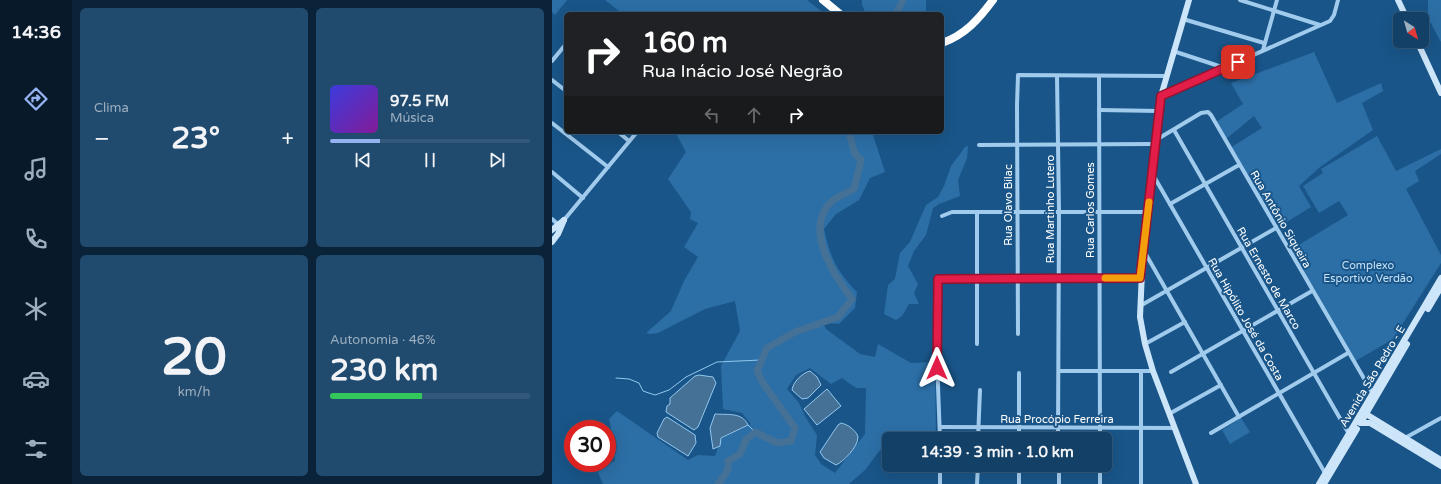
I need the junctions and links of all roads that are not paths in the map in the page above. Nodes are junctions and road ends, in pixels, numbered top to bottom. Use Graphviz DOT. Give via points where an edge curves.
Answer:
graph roads {
  1 [pos="823,0"];
  2 [pos="993,0"];
  3 [pos="1189,0"];
  4 [pos="1240,0"];
  5 [pos="1277,0"];
  6 [pos="1338,0"];
  7 [pos="1398,0"];
  8 [pos="1274,11"];
  9 [pos="838,12"];
  10 [pos="1404,12"];
  11 [pos="1183,19"];
  12 [pos="1320,26"];
  13 [pos="944,42"];
  14 [pos="1264,43"];
  15 [pos="564,47"];
  16 [pos="1420,48"];
  17 [pos="1263,50"];
  18 [pos="1173,51"];
  19 [pos="552,61"];
  20 [pos="1225,68"];
  21 [pos="1057,76"];
  22 [pos="1099,76"];
  23 [pos="1165,76"];
  24 [pos="552,80"];
  25 [pos="564,89"];
  26 [pos="1441,93"];
  27 [pos="1161,96"];
  28 [pos="1099,110"];
  29 [pos="1159,111"];
  30 [pos="552,123"];
  31 [pos="1174,130"];
  32 [pos="564,132"];
  33 [pos="566,134"];
  34 [pos="620,134"];
  35 [pos="635,134"];
  36 [pos="629,141"];
  37 [pos="1155,142"];
  38 [pos="1017,144"];
  39 [pos="1099,144"];
  40 [pos="979,145"];
  41 [pos="1058,145"];
  42 [pos="1239,165"];
  43 [pos="608,167"];
  44 [pos="552,172"];
  45 [pos="1152,173"];
  46 [pos="1206,185"];
  47 [pos="583,198"];
  48 [pos="1170,204"];
  49 [pos="1018,212"];
  50 [pos="1059,212"];
  51 [pos="1148,212"];
  52 [pos="977,213"];
  53 [pos="1099,213"];
  54 [pos="942,216"];
  55 [pos="552,219"];
  56 [pos="564,220"];
  57 [pos="560,226"];
  58 [pos="1276,228"];
  59 [pos="552,230"];
  60 [pos="552,242"];
  61 [pos="1242,248"];
  62 [pos="1143,249"];
  63 [pos="1206,268"];
  64 [pos="977,278"];
  65 [pos="1018,278"];
  66 [pos="1099,278"];
  67 [pos="1140,278"];
  68 [pos="1441,278"];
  69 [pos="1059,279"];
  70 [pos="1441,287"];
  71 [pos="1167,290"];
  72 [pos="1312,291"];
  73 [pos="1140,306"];
  74 [pos="1278,312"];
  75 [pos="1185,322"];
  76 [pos="1243,332"];
  77 [pos="1018,334"];
  78 [pos="976,344"];
  79 [pos="1145,344"];
  80 [pos="1348,353"];
  81 [pos="1203,354"];
  82 [pos="1059,371"];
  83 [pos="1100,371"];
  84 [pos="1141,371"];
  85 [pos="1153,371"];
  86 [pos="1171,372"];
  87 [pos="1019,373"];
  88 [pos="1313,373"];
  89 [pos="1221,385"];
  90 [pos="980,390"];
  91 [pos="1278,394"];
  92 [pos="1373,394"];
  93 [pos="1169,414"];
  94 [pos="1366,414"];
  95 [pos="1239,417"];
  96 [pos="1441,418"];
  97 [pos="1360,423"];
  98 [pos="940,427"];
  99 [pos="978,428"];
  100 [pos="1019,428"];
  101 [pos="1058,428"];
  102 [pos="1100,428"];
  103 [pos="1141,428"];
  104 [pos="1174,428"];
  105 [pos="940,432"];
  106 [pos="978,432"];
  107 [pos="1019,432"];
  108 [pos="1058,432"];
  109 [pos="1100,432"];
  110 [pos="1212,433"];
  111 [pos="1349,434"];
  112 [pos="1404,441"];
  113 [pos="1441,460"];
  114 [pos="1441,466"];
  115 [pos="940,472"];
  116 [pos="978,472"];
  117 [pos="1019,472"];
  118 [pos="1059,472"];
  119 [pos="1100,472"];
  120 [pos="1325,473"];
  121 [pos="940,484"];
  122 [pos="977,484"];
  123 [pos="1019,484"];
  124 [pos="1059,484"];
  125 [pos="1100,484"];
  126 [pos="1141,484"];
  127 [pos="1196,484"];
  128 [pos="1319,484"];
  129 [pos="1324,484"];
  1 -- 9 [label="highway"];
  2 -- 13 [label="highway" via="972,26"];
  3 -- 11 [label="street"];
  4 -- 8 [label="street"];
  5 -- 8 [label="street"];
  6 -- 12 [label="street" via="1330,21"];
  7 -- 10 [label="street"];
  8 -- 12 [label="street"];
  8 -- 14 [label="street"];
  11 -- 14 [label="street"];
  11 -- 18 [label="street"];
  12 -- 17 [label="street"];
  14 -- 17 [label="street"];
  15 -- 19 [label="street"];
  16 -- 26 [label="street"];
  17 -- 20 [label="street"];
  18 -- 20 [label="street"];
  18 -- 23 [label="street"];
  20 -- 27 [label="street"];
  21 -- 22 [label="street"];
  21 -- 38 [label="street, Rua Olavo Bilac" via="1018,75"];
  21 -- 41 [label="street, Rua Martinho Lutero"];
  22 -- 23 [label="street"];
  22 -- 28 [label="street, Rua Carlos Gomes"];
  23 -- 27 [label="street"];
  24 -- 25 [label="street"];
  27 -- 29 [label="street"];
  28 -- 29 [label="street"];
  28 -- 39 [label="street, Rua Carlos Gomes"];
  29 -- 37 [label="street"];
  30 -- 32 [label="street"];
  31 -- 37 [label="street"];
  31 -- 42 [label="street, Rua Antônio Siqueira" via="1205,111 1211,114"];
  31 -- 46 [label="street, Rua Ernesto de Marco"];
  33 -- 43 [label="street"];
  34 -- 36 [label="street"];
  35 -- 36 [label="street"];
  36 -- 43 [label="street"];
  37 -- 39 [label="street"];
  37 -- 45 [label="street"];
  38 -- 40 [label="street"];
  38 -- 41 [label="street"];
  38 -- 49 [label="street, Rua Olavo Bilac"];
  39 -- 41 [label="street"];
  39 -- 53 [label="street, Rua Carlos Gomes"];
  41 -- 50 [label="street, Rua Martinho Lutero"];
  42 -- 46 [label="street"];
  42 -- 58 [label="street, Rua Antônio Siqueira"];
  43 -- 47 [label="street"];
  44 -- 47 [label="street"];
  45 -- 48 [label="street, Rua Hipólito José da Costa"];
  45 -- 51 [label="street"];
  46 -- 48 [label="street"];
  46 -- 61 [label="street, Rua Ernesto de Marco"];
  47 -- 56 [label="street"];
  48 -- 63 [label="street, Rua Hipólito José da Costa"];
  49 -- 50 [label="street"];
  49 -- 52 [label="street"];
  49 -- 65 [label="street, Rua Olavo Bilac"];
  50 -- 53 [label="street"];
  50 -- 69 [label="street, Rua Martinho Lutero"];
  51 -- 53 [label="street"];
  51 -- 62 [label="street"];
  52 -- 54 [label="street" via="952,212"];
  52 -- 64 [label="street"];
  53 -- 66 [label="street, Rua Carlos Gomes"];
  55 -- 57 [label="street"];
  56 -- 57 [label="street"];
  57 -- 59 [label="street"];
  57 -- 60 [label="street"];
  58 -- 61 [label="street"];
  58 -- 72 [label="street, Rua Antônio Siqueira"];
  61 -- 63 [label="street"];
  61 -- 74 [label="street, Rua Ernesto de Marco"];
  62 -- 67 [label="street"];
  62 -- 71 [label="street"];
  63 -- 71 [label="street"];
  63 -- 76 [label="street, Rua Hipólito José da Costa"];
  64 -- 65 [label="street"];
  64 -- 78 [label="street"];
  64 -- 98 [label="street" via="938,279 937,359"];
  65 -- 69 [label="street"];
  65 -- 77 [label="street, Rua Olavo Bilac"];
  66 -- 67 [label="street"];
  66 -- 69 [label="street"];
  66 -- 83 [label="street, Rua Carlos Gomes"];
  67 -- 73 [label="street"];
  68 -- 92 [label="street, Avenida São Pedro - E"];
  69 -- 82 [label="street, Rua Martinho Lutero"];
  70 -- 94 [label="street, Avenida São Pedro - E"];
  71 -- 73 [label="street"];
  71 -- 75 [label="street"];
  72 -- 74 [label="street"];
  72 -- 80 [label="street, Rua Antônio Siqueira"];
  73 -- 79 [label="street"];
  74 -- 76 [label="street"];
  74 -- 88 [label="street, Rua Ernesto de Marco"];
  75 -- 79 [label="street"];
  75 -- 81 [label="street"];
  76 -- 81 [label="street"];
  76 -- 91 [label="street, Rua Hipólito José da Costa"];
  79 -- 85 [label="street"];
  80 -- 88 [label="street"];
  80 -- 92 [label="street, Rua Antônio Siqueira"];
  81 -- 86 [label="street"];
  81 -- 89 [label="street"];
  82 -- 83 [label="street"];
  82 -- 101 [label="street, Rua Martinho Lutero"];
  83 -- 84 [label="street"];
  83 -- 102 [label="street, Rua Carlos Gomes"];
  84 -- 85 [label="street"];
  84 -- 103 [label="street"];
  85 -- 93 [label="street"];
  87 -- 100 [label="street"];
  88 -- 91 [label="street"];
  88 -- 111 [label="street, Rua Ernesto de Marco"];
  89 -- 93 [label="street"];
  89 -- 95 [label="street"];
  90 -- 99 [label="street"];
  91 -- 95 [label="street"];
  91 -- 120 [label="street, Rua Hipólito José da Costa"];
  92 -- 111 [label="street, Avenida São Pedro - E"];
  93 -- 104 [label="street"];
  94 -- 97 [label="street, Avenida São Pedro - E"];
  94 -- 112 [label="street"];
  95 -- 110 [label="street"];
  96 -- 112 [label="street"];
  97 -- 112 [label="street" via="1370,423"];
  97 -- 129 [label="street, Avenida São Pedro - E"];
  98 -- 99 [label="street, Rua Procópio Ferreira"];
  98 -- 105 [label="street"];
  99 -- 100 [label="street, Rua Procópio Ferreira"];
  99 -- 106 [label="street"];
  100 -- 101 [label="street, Rua Procópio Ferreira"];
  100 -- 107 [label="street"];
  101 -- 102 [label="street, Rua Procópio Ferreira"];
  101 -- 108 [label="street, Rua Martinho Lutero"];
  102 -- 103 [label="street, Rua Procópio Ferreira"];
  102 -- 109 [label="street, Rua Carlos Gomes"];
  103 -- 104 [label="street, Rua Procópio Ferreira"];
  103 -- 126 [label="street"];
  104 -- 127 [label="street"];
  111 -- 120 [label="street, Avenida São Pedro - E"];
  112 -- 113 [label="street"];
  112 -- 114 [label="street"];
  115 -- 121 [label="street"];
  116 -- 122 [label="street"];
  117 -- 123 [label="street"];
  118 -- 124 [label="street"];
  119 -- 125 [label="street"];
  120 -- 128 [label="street, Avenida São Pedro - E"];
}
